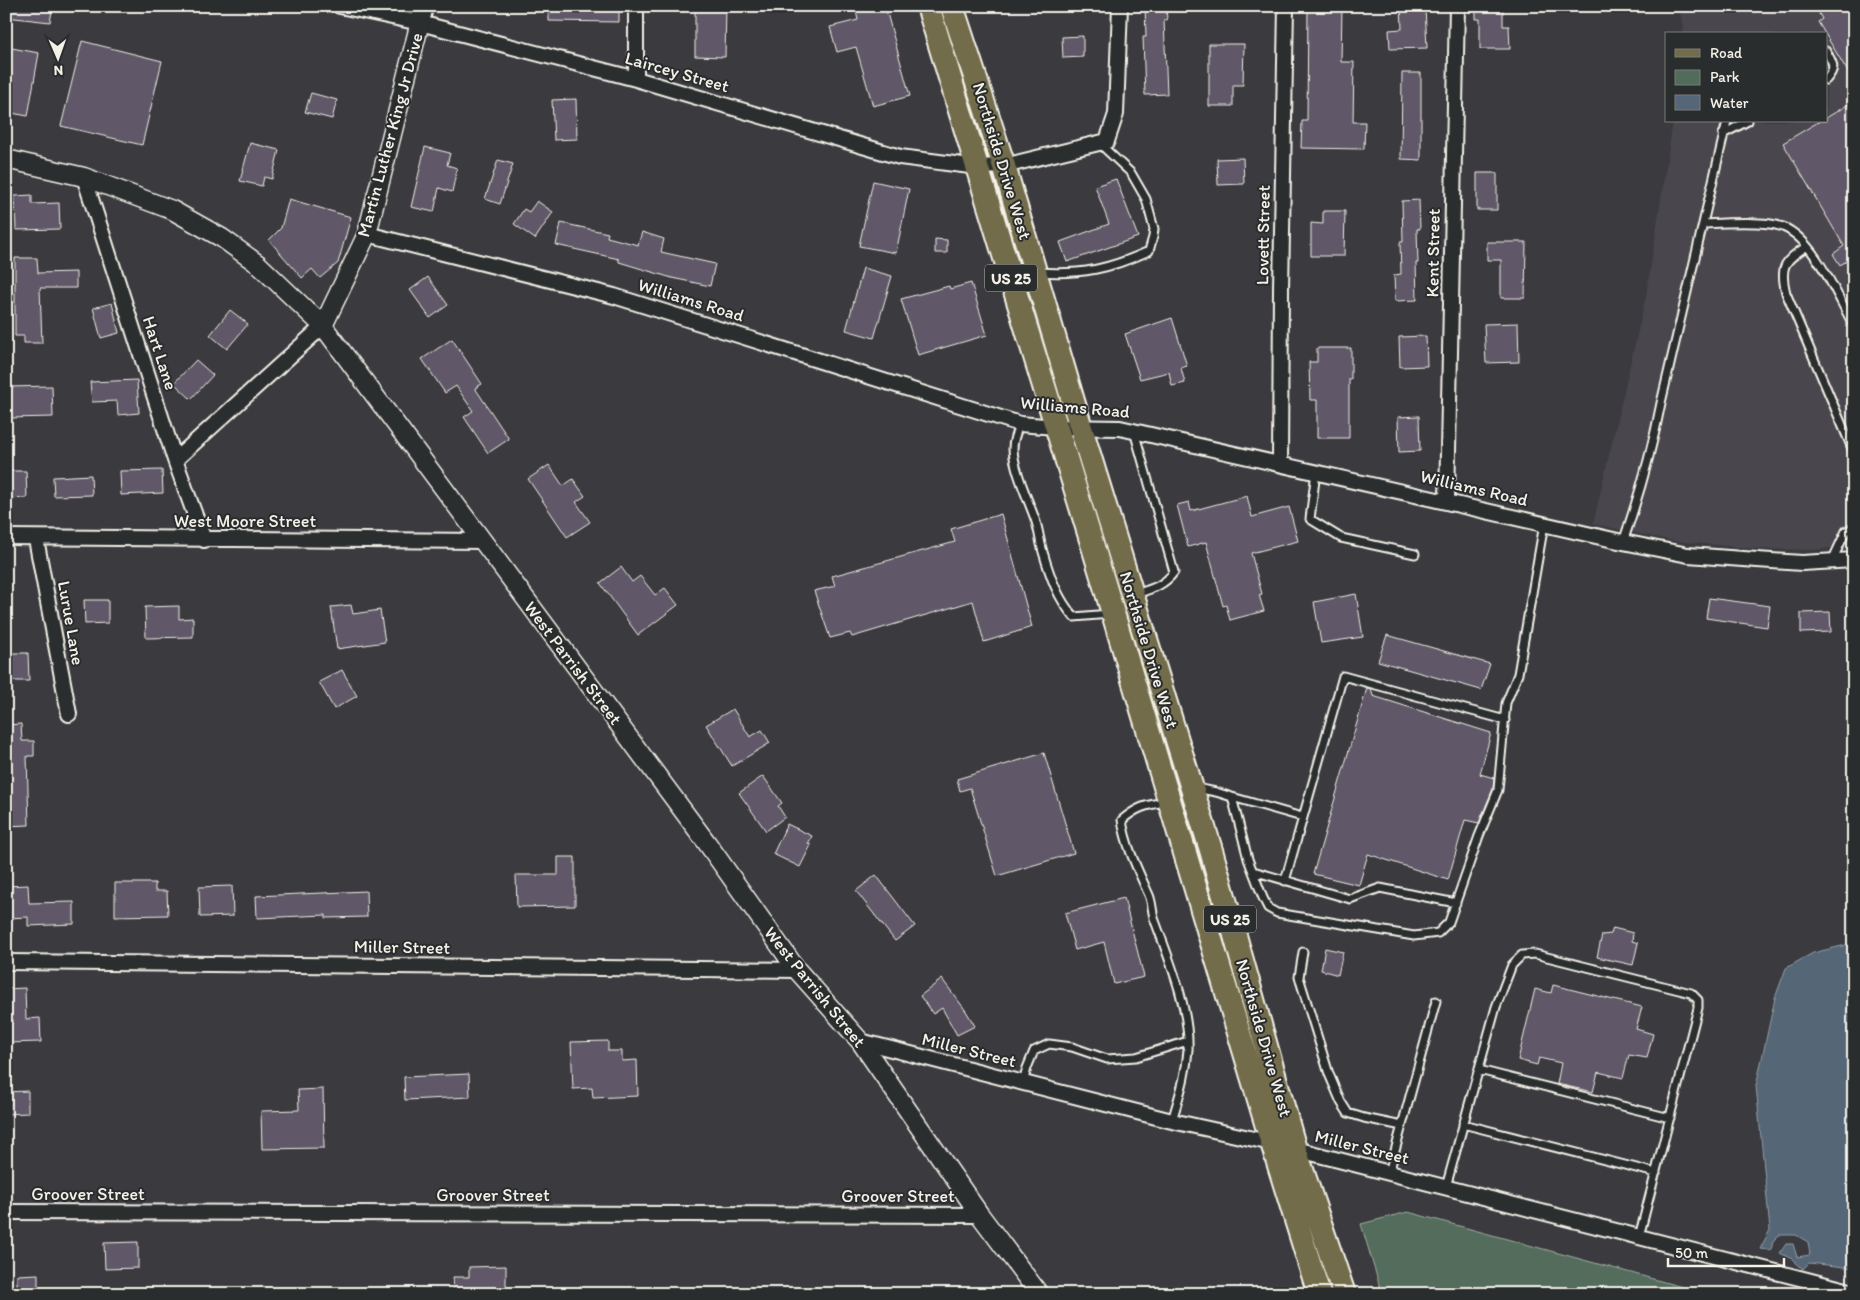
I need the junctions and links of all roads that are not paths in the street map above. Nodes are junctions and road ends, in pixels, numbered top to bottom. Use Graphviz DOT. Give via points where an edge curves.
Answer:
graph roads {
  1 [pos="340,6"];
  2 [pos="636,6"];
  3 [pos="928,6"];
  4 [pos="952,6"];
  5 [pos="1120,6"];
  6 [pos="1286,6"];
  7 [pos="1457,6"];
  8 [pos="422,14"];
  9 [pos="1828,55"];
  10 [pos="1828,78"];
  11 [pos="636,79"];
  12 [pos="1727,122"];
  13 [pos="1746,122"];
  14 [pos="1723,134"];
  15 [pos="1100,144"];
  16 [pos="6,159"];
  17 [pos="1004,166"];
  18 [pos="978,167"];
  19 [pos="84,177"];
  20 [pos="1703,224"];
  21 [pos="367,234"];
  22 [pos="1807,246"];
  23 [pos="1035,272"];
  24 [pos="323,326"];
  25 [pos="1854,326"];
  26 [pos="1020,424"];
  27 [pos="1055,427"];
  28 [pos="1081,428"];
  29 [pos="1134,431"];
  30 [pos="1854,453"];
  31 [pos="175,460"];
  32 [pos="1280,464"];
  33 [pos="1316,472"];
  34 [pos="1447,501"];
  35 [pos="1544,524"];
  36 [pos="1854,528"];
  37 [pos="6,537"];
  38 [pos="36,538"];
  39 [pos="204,540"];
  40 [pos="483,541"];
  41 [pos="1623,542"];
  42 [pos="1414,554"];
  43 [pos="1854,560"];
  44 [pos="1832,561"];
  45 [pos="1132,594"];
  46 [pos="1113,613"];
  47 [pos="69,714"];
  48 [pos="1505,720"];
  49 [pos="1191,788"];
  50 [pos="1232,797"];
  51 [pos="1168,801"];
  52 [pos="1302,817"];
  53 [pos="1253,871"];
  54 [pos="1285,881"];
  55 [pos="1456,903"];
  56 [pos="1303,952"];
  57 [pos="6,962"];
  58 [pos="797,970"];
  59 [pos="1436,1002"];
  60 [pos="860,1041"];
  61 [pos="1188,1041"];
  62 [pos="1478,1070"];
  63 [pos="1023,1083"];
  64 [pos="1670,1118"];
  65 [pos="1172,1121"];
  66 [pos="1463,1124"];
  67 [pos="1402,1126"];
  68 [pos="1272,1143"];
  69 [pos="1296,1149"];
  70 [pos="1389,1173"];
  71 [pos="1656,1173"];
  72 [pos="1446,1187"];
  73 [pos="6,1212"];
  74 [pos="980,1215"];
  75 [pos="1639,1237"];
  76 [pos="1854,1292"];
  77 [pos="1039,1294"];
  78 [pos="1319,1294"];
  79 [pos="1344,1294"];
  1 -- 8 [label="street, Laircey Street"];
  2 -- 11 [label="street"];
  3 -- 18 [label="main road, Northside Drive West / US 25"];
  4 -- 17 [label="main road, Northside Drive West / US 25"];
  5 -- 15 [label="street" via="1116,114 1107,141"];
  6 -- 32 [label="street, Lovett Street"];
  7 -- 34 [label="street, Kent Street"];
  8 -- 11 [label="street, Laircey Street"];
  8 -- 21 [label="street, Martin Luther King Jr Drive"];
  9 -- 10 [label="lane" via="1834,66"];
  11 -- 18 [label="street, Laircey Street" via="900,157"];
  12 -- 14 [label="lane"];
  13 -- 14 [label="lane"];
  14 -- 20 [label="lane"];
  15 -- 17 [label="street"];
  15 -- 23 [label="lane" via="1131,174 1146,199 1154,229 1149,251 1094,271"];
  16 -- 19 [label="street, West Parrish Street"];
  17 -- 18 [label="street, Laircey Street"];
  17 -- 23 [label="main road, Northside Drive West / US 25"];
  18 -- 27 [label="main road, Northside Drive West / US 25"];
  19 -- 24 [label="street, West Parrish Street" via="172,210 222,238 258,264"];
  19 -- 31 [label="street, Hart Lane"];
  20 -- 22 [label="lane" via="1754,223 1783,227"];
  20 -- 41 [label="lane" via="1654,439"];
  21 -- 24 [label="street, Martin Luther King Jr Drive"];
  21 -- 26 [label="street, Williams Road" via="614,296"];
  22 -- 25 [label="lane"];
  22 -- 30 [label="lane" via="1788,260 1782,277"];
  23 -- 28 [label="main road, Northside Drive West / US 25"];
  24 -- 31 [label="street, Martin Luther King Jr Drive"];
  24 -- 40 [label="street, West Parrish Street"];
  26 -- 27 [label="street, Williams Road"];
  26 -- 46 [label="lane" via="1014,434 1013,449 1052,580 1074,617"];
  27 -- 28 [label="street, Williams Road"];
  27 -- 46 [label="main road, Northside Drive West / US 25"];
  28 -- 29 [label="street, Williams Road"];
  28 -- 45 [label="main road, Northside Drive West / US 25"];
  29 -- 32 [label="street, Williams Road"];
  29 -- 45 [label="lane" via="1174,572 1158,586"];
  31 -- 39 [label="street, Hart Lane"];
  32 -- 33 [label="street, Williams Road"];
  33 -- 34 [label="street, Williams Road"];
  33 -- 42 [label="lane" via="1310,519 1341,538"];
  34 -- 35 [label="street, Williams Road"];
  35 -- 41 [label="street, Williams Road"];
  35 -- 48 [label="lane" via="1518,674 1506,702"];
  36 -- 44 [label="lane" via="1846,531"];
  37 -- 38 [label="street, West Moore Street"];
  38 -- 39 [label="street, West Moore Street"];
  38 -- 47 [label="street, Lurue Lane"];
  39 -- 40 [label="street, West Moore Street"];
  40 -- 58 [label="street, West Parrish Street"];
  41 -- 44 [label="street, Williams Road" via="1688,555 1802,563"];
  43 -- 44 [label="street, Williams Road"];
  45 -- 49 [label="main road, Northside Drive West / US 25"];
  46 -- 51 [label="main road, Northside Drive West / US 25"];
  48 -- 52 [label="lane" via="1343,676"];
  48 -- 55 [label="lane" via="1498,790"];
  49 -- 50 [label="lane"];
  49 -- 69 [label="main road, Northside Drive West / US 25"];
  50 -- 52 [label="lane"];
  50 -- 53 [label="lane"];
  51 -- 61 [label="lane" via="1134,810 1122,820 1124,837 1150,897 1182,1001"];
  51 -- 68 [label="main road, Northside Drive West / US 25"];
  52 -- 54 [label="lane"];
  53 -- 54 [label="lane"];
  53 -- 55 [label="lane" via="1268,908 1277,913 1414,936 1438,933 1449,922"];
  54 -- 55 [label="lane" via="1350,899 1380,888"];
  56 -- 67 [label="lane" via="1299,977 1341,1102 1348,1113"];
  57 -- 58 [label="street, Miller Street"];
  58 -- 60 [label="street, West Parrish Street"];
  59 -- 67 [label="lane"];
  60 -- 63 [label="street, Miller Street"];
  60 -- 74 [label="street, West Parrish Street"];
  61 -- 63 [label="lane" via="1136,1057 1107,1059 1072,1047 1049,1044 1034,1052"];
  61 -- 65 [label="lane" via="1184,1083"];
  62 -- 64 [label="lane"];
  62 -- 64 [label="lane" via="1512,965 1522,955 1535,954 1586,966 1692,993 1698,1000"];
  62 -- 66 [label="lane"];
  63 -- 65 [label="street, Miller Street"];
  64 -- 71 [label="lane"];
  65 -- 68 [label="street, Miller Street"];
  66 -- 71 [label="lane"];
  66 -- 72 [label="lane"];
  67 -- 70 [label="lane"];
  68 -- 69 [label="street, Miller Street"];
  68 -- 78 [label="main road, Northside Drive West / US 25"];
  69 -- 70 [label="street, Miller Street"];
  69 -- 79 [label="main road, Northside Drive West / US 25"];
  70 -- 72 [label="street, Miller Street"];
  71 -- 75 [label="lane"];
  72 -- 75 [label="street, Miller Street"];
  73 -- 74 [label="street, Groover Street"];
  74 -- 77 [label="street, West Parrish Street"];
  75 -- 76 [label="street, Miller Street"];
}
